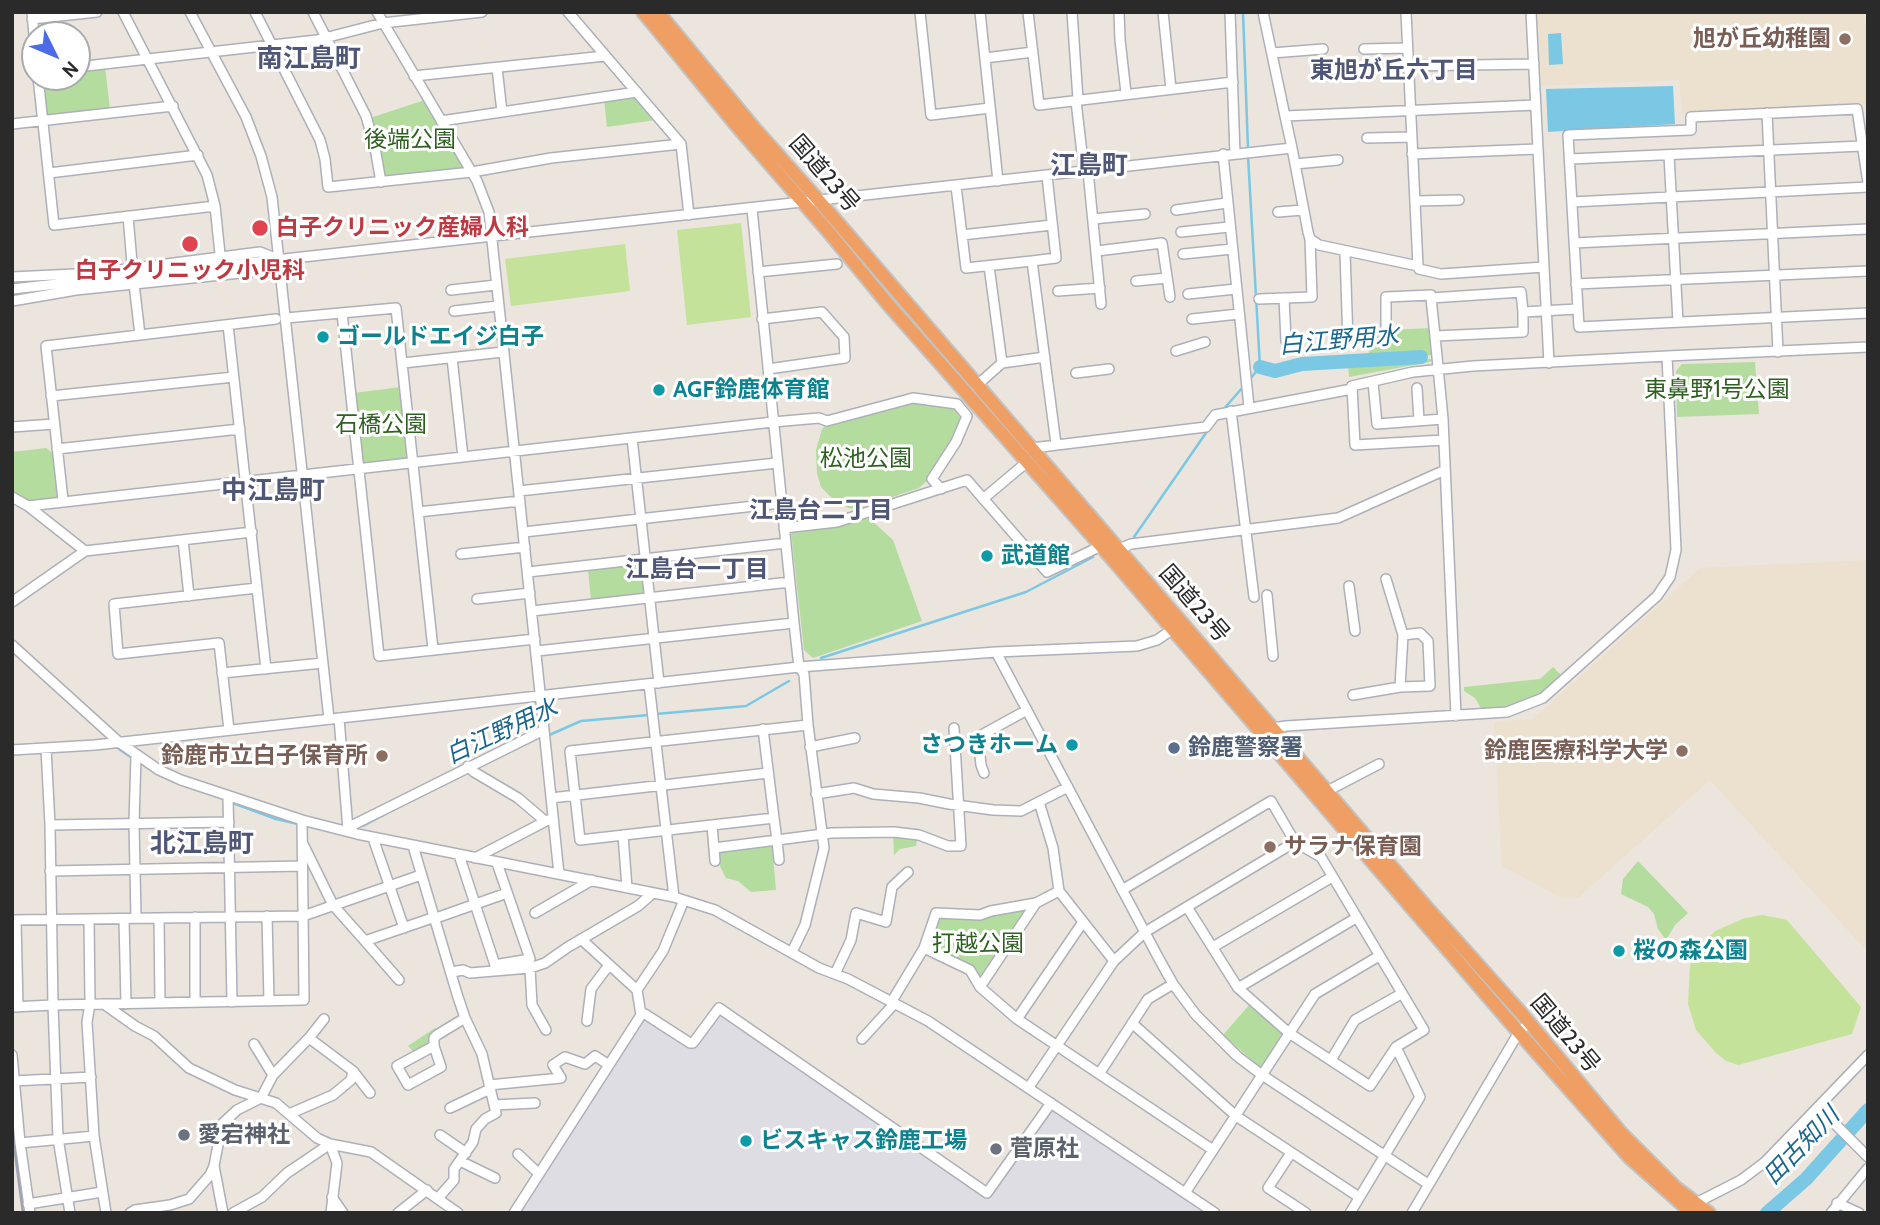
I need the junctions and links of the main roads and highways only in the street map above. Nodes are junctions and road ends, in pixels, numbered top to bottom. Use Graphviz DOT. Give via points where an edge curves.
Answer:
graph roads {
  1 [pos="643,12"];
  2 [pos="663,14"];
  3 [pos="1177,627"];
  4 [pos="1694,1208"];
  5 [pos="1709,1213"];
  1 -- 3 [label="highway, 国道23号" via="887,303"];
  2 -- 3 [label="highway, 国道23号" via="755,129 1119,549"];
  3 -- 4 [label="highway, 国道23号" via="1524,1028 1629,1157"];
  4 -- 5 [label="highway, 国道23号"];
}
